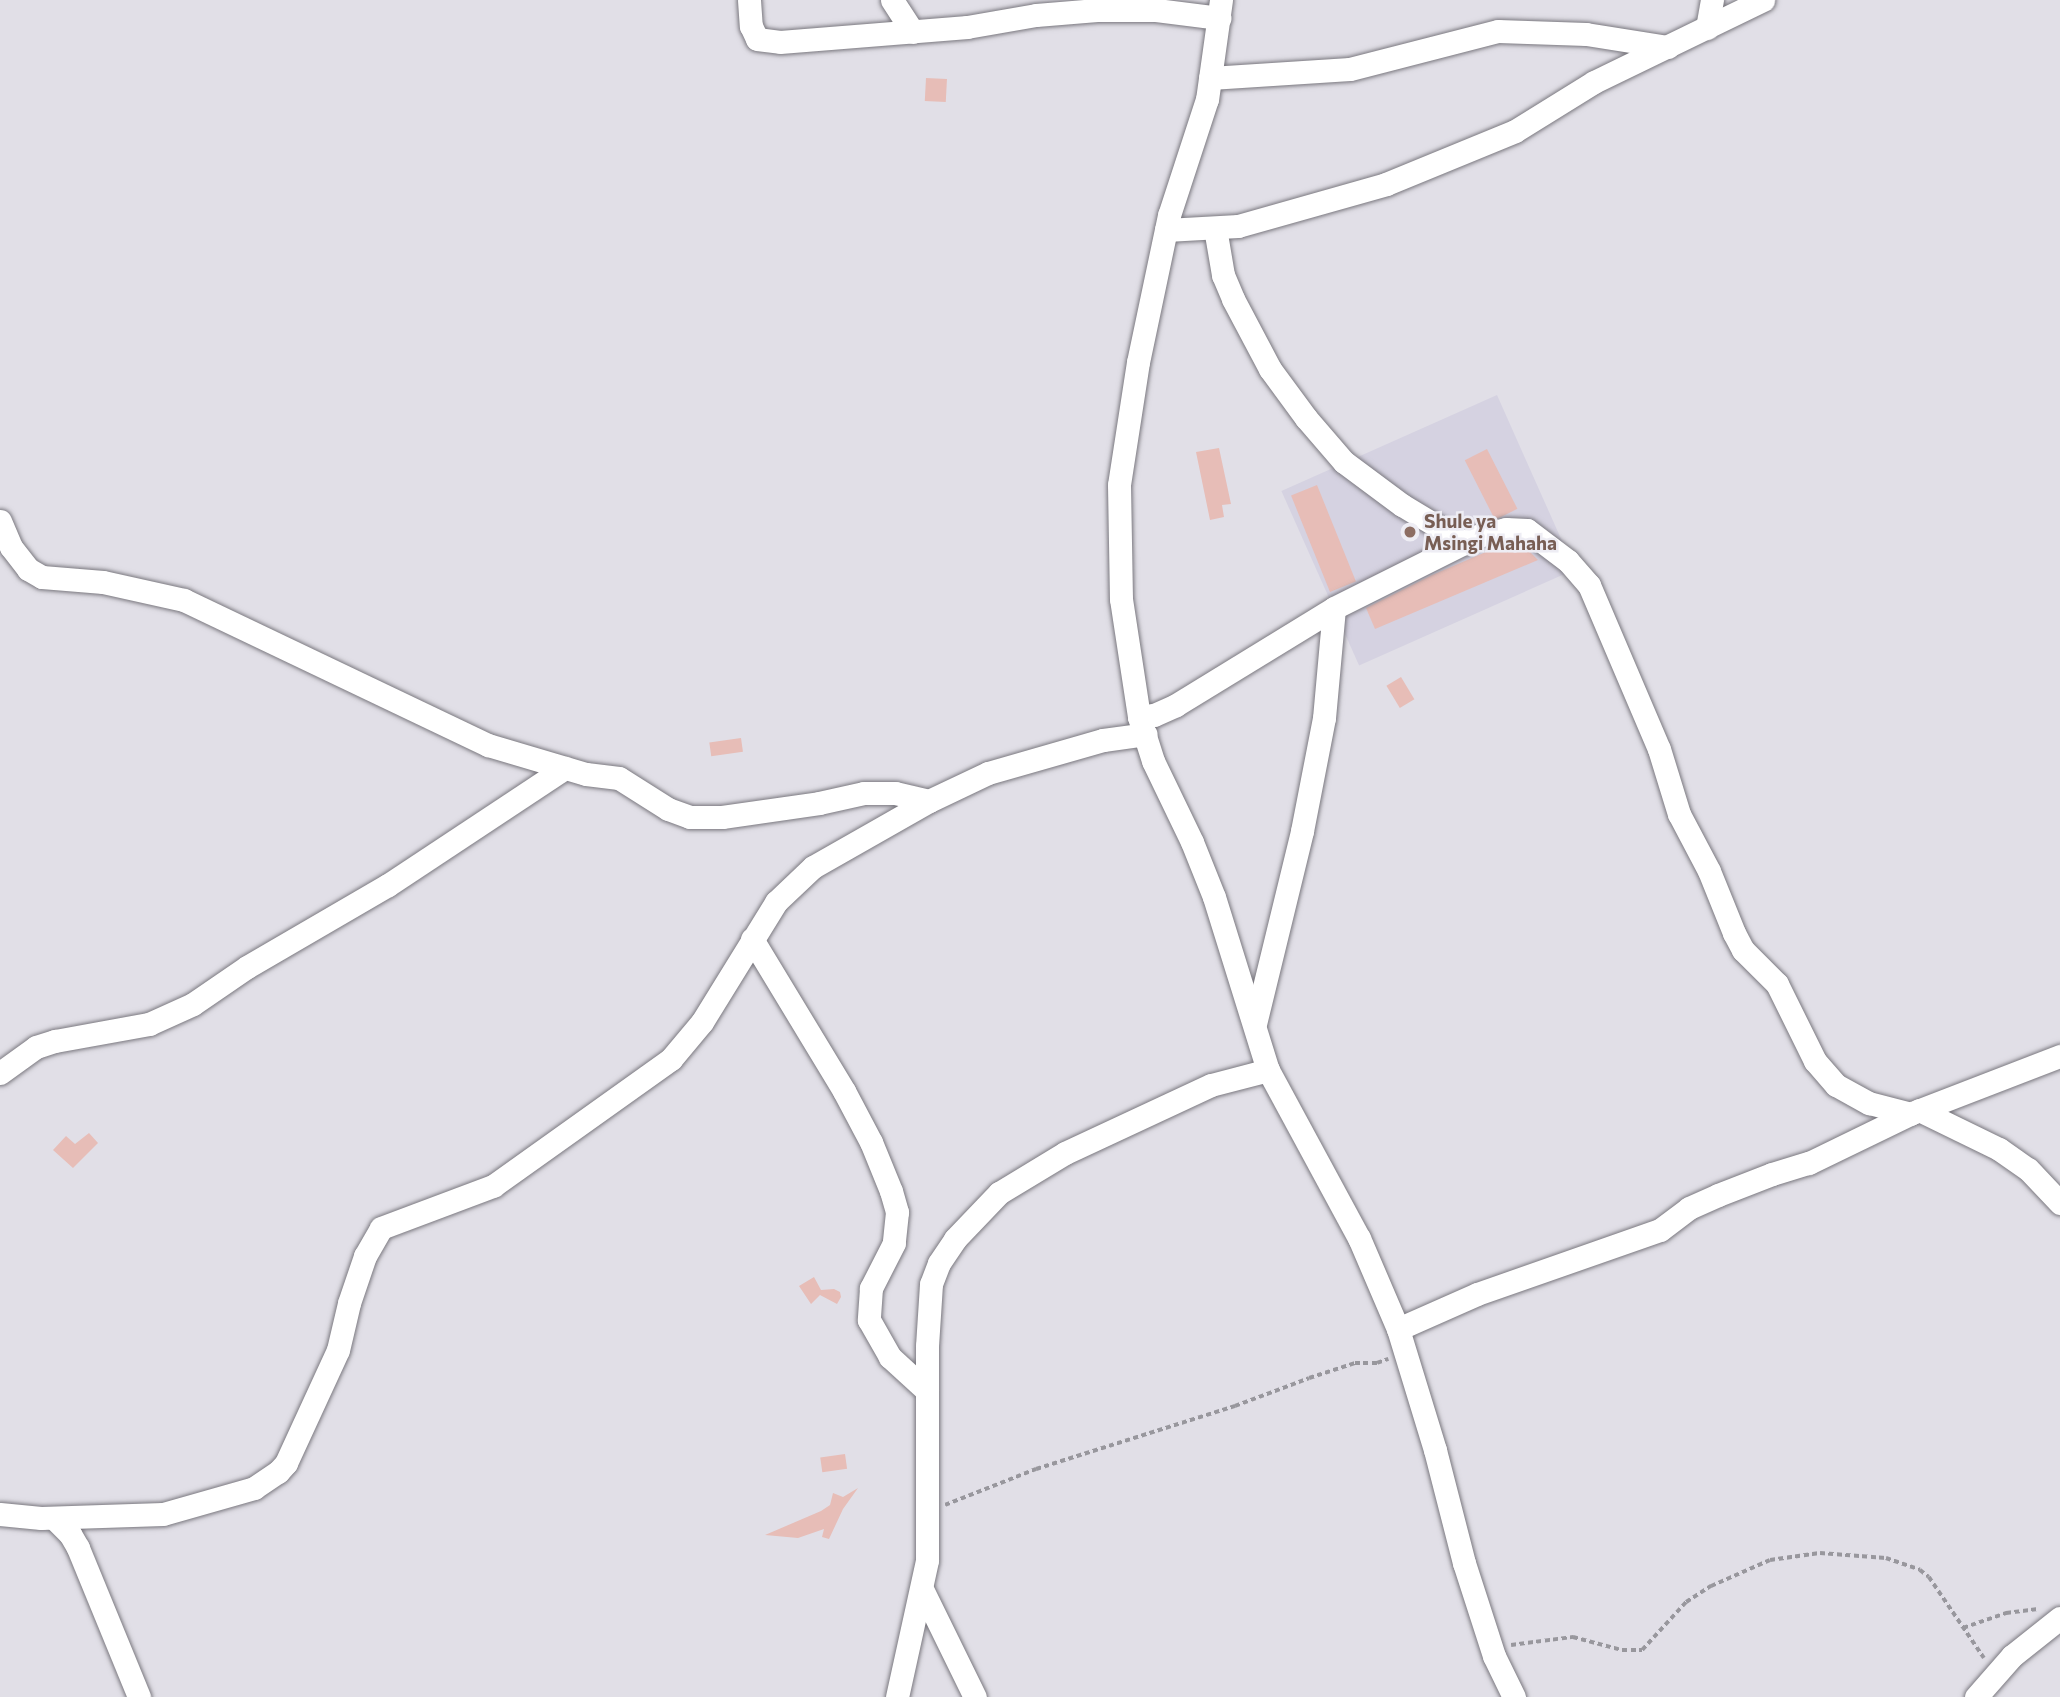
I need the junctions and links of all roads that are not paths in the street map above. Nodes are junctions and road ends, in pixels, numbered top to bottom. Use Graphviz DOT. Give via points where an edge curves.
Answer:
graph roads {
  1 [pos="749,0"];
  2 [pos="892,0"];
  3 [pos="1712,0"];
  4 [pos="1763,0"];
  5 [pos="1220,9"];
  6 [pos="1707,28"];
  7 [pos="913,32"];
  8 [pos="1668,47"];
  9 [pos="1210,78"];
  10 [pos="1214,228"];
  11 [pos="1166,230"];
  12 [pos="0,521"];
  13 [pos="1465,543"];
  14 [pos="1334,608"];
  15 [pos="1143,726"];
  16 [pos="565,768"];
  17 [pos="929,801"];
  18 [pos="752,939"];
  19 [pos="1255,1024"];
  20 [pos="2060,1056"];
  21 [pos="1268,1070"];
  22 [pos="0,1073"];
  23 [pos="1915,1112"];
  24 [pos="2060,1203"];
  25 [pos="1401,1338"];
  26 [pos="926,1391"];
  27 [pos="0,1514"];
  28 [pos="54,1518"];
  29 [pos="922,1589"];
  30 [pos="2050,1613"];
  31 [pos="139,1697"];
  32 [pos="897,1697"];
  33 [pos="975,1697"];
  34 [pos="1514,1697"];
  35 [pos="1976,1697"];
  1 -- 7 [label="street" via="753,33 764,42"];
  2 -- 7 [label="street"];
  3 -- 6 [label="street"];
  4 -- 6 [label="street"];
  5 -- 7 [label="street" via="1097,10"];
  5 -- 9 [label="street"];
  6 -- 8 [label="street"];
  8 -- 9 [label="street" via="1586,34 1498,32 1350,69"];
  8 -- 10 [label="street" via="1594,82 1516,131 1386,184 1238,226"];
  9 -- 11 [label="street"];
  10 -- 11 [label="street"];
  10 -- 13 [label="street" via="1233,299 1270,369 1306,418 1344,462"];
  11 -- 15 [label="street" via="1138,362 1119,485 1121,599"];
  12 -- 16 [label="street" via="11,547 28,569 42,577 103,582 184,600 488,745"];
  13 -- 14 [label="street"];
  13 -- 23 [label="street" via="1506,529 1527,530 1568,561 1589,586 1659,749 1679,814 1743,950 1777,984 1815,1061 1836,1084 1869,1102"];
  14 -- 15 [label="street" via="1154,715"];
  14 -- 19 [label="street" via="1324,718"];
  15 -- 17 [label="street" via="1000,769"];
  15 -- 19 [label="street" via="1153,761 1213,897"];
  16 -- 17 [label="street" via="619,778 668,809 690,817 722,817 864,793 895,793"];
  16 -- 22 [label="street" via="388,885 193,1004 149,1024 55,1041 36,1048"];
  17 -- 18 [label="street" via="813,867 775,902"];
  18 -- 26 [label="street" via="844,1091 891,1191 897,1212 894,1244 871,1288 869,1320 890,1357"];
  18 -- 28 [label="street" via="702,1023 671,1059 494,1186 381,1228 365,1256 338,1350 278,1472 254,1488 163,1514"];
  19 -- 21 [label="street"];
  20 -- 23 [label="street"];
  21 -- 25 [label="street" via="1359,1238"];
  21 -- 26 [label="street" via="1211,1085 1104,1133 999,1193 955,1240 931,1284"];
  23 -- 24 [label="street" via="1999,1149 2028,1169"];
  23 -- 25 [label="street" via="1809,1163 1689,1208 1660,1230 1489,1290"];
  25 -- 34 [label="street" via="1464,1563 1492,1649"];
  26 -- 29 [label="street" via="927,1560"];
  27 -- 28 [label="street"];
  28 -- 31 [label="street" via="78,1548"];
  29 -- 32 [label="street"];
  29 -- 33 [label="street"];
  30 -- 35 [label="street"];
}
